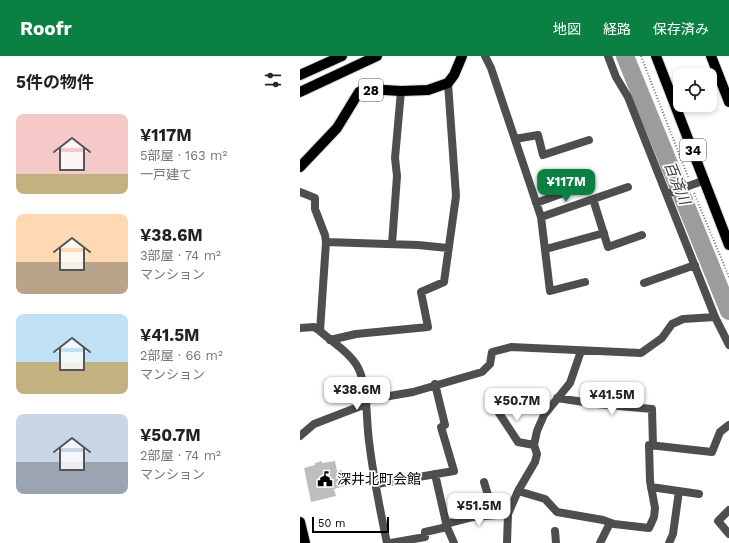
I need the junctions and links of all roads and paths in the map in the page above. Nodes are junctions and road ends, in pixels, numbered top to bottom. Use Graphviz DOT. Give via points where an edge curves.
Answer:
graph roads {
  1 [pos="342,56"];
  2 [pos="378,56"];
  3 [pos="462,56"];
  4 [pos="485,56"];
  5 [pos="608,56"];
  6 [pos="641,56"];
  7 [pos="656,56"];
  8 [pos="711,56"];
  9 [pos="300,75"];
  10 [pos="448,83"];
  11 [pos="401,91"];
  12 [pos="300,92"];
  13 [pos="729,102"];
  14 [pos="515,139"];
  15 [pos="589,140"];
  16 [pos="300,167"];
  17 [pos="705,180"];
  18 [pos="588,184"];
  19 [pos="628,187"];
  20 [pos="688,187"];
  21 [pos="300,192"];
  22 [pos="669,194"];
  23 [pos="594,199"];
  24 [pos="536,203"];
  25 [pos="541,217"];
  26 [pos="604,233"];
  27 [pos="642,235"];
  28 [pos="326,242"];
  29 [pos="392,244"];
  30 [pos="729,245"];
  31 [pos="448,248"];
  32 [pos="546,249"];
  33 [pos="695,265"];
  34 [pos="729,277"];
  35 [pos="585,282"];
  36 [pos="644,283"];
  37 [pos="715,316"];
  38 [pos="300,328"];
  39 [pos="320,331"];
  40 [pos="330,340"];
  41 [pos="729,345"];
  42 [pos="581,350"];
  43 [pos="435,384"];
  44 [pos="557,398"];
  45 [pos="366,402"];
  46 [pos="494,407"];
  47 [pos="729,425"];
  48 [pos="300,436"];
  49 [pos="534,445"];
  50 [pos="653,446"];
  51 [pos="435,474"];
  52 [pos="484,482"];
  53 [pos="377,484"];
  54 [pos="651,487"];
  55 [pos="518,491"];
  56 [pos="679,491"];
  57 [pos="699,494"];
  58 [pos="729,510"];
  59 [pos="508,514"];
  60 [pos="494,515"];
  61 [pos="610,523"];
  62 [pos="300,524"];
  63 [pos="447,525"];
  64 [pos="555,531"];
  65 [pos="729,534"];
  66 [pos="671,542"];
  67 [pos="305,543"];
  68 [pos="387,543"];
  69 [pos="391,543"];
  70 [pos="454,543"];
  71 [pos="508,543"];
  72 [pos="556,543"];
  73 [pos="600,543"];
  1 -- 9 [label="main road"];
  2 -- 12 [label="main road, 28"];
  3 -- 10 [label="main road"];
  4 -- 14 [label="street"];
  5 -- 22 [label="street"];
  6 -- 20 [label="path"];
  7 -- 17 [label="main road, 34"];
  8 -- 13 [label="main road"];
  10 -- 11 [label="main road, 28" via="428,90"];
  10 -- 31 [label="street" via="456,196"];
  11 -- 16 [label="main road, 28" via="367,89 359,92 337,128"];
  11 -- 29 [label="street" via="395,158 397,176"];
  14 -- 15 [label="street" via="538,135 543,155"];
  14 -- 24 [label="street"];
  17 -- 20 [label="street"];
  17 -- 30 [label="main road, 34"];
  18 -- 24 [label="street"];
  19 -- 23 [label="street"];
  20 -- 22 [label="street"];
  20 -- 34 [label="path"];
  21 -- 28 [label="street" via="315,198 315,209"];
  22 -- 33 [label="street"];
  23 -- 25 [label="street"];
  23 -- 26 [label="street"];
  24 -- 25 [label="street"];
  25 -- 32 [label="street"];
  26 -- 27 [label="street" via="608,247"];
  26 -- 32 [label="street"];
  28 -- 29 [label="street"];
  28 -- 39 [label="street"];
  29 -- 31 [label="street"];
  31 -- 40 [label="street" via="444,282 421,292 428,327 356,334"];
  32 -- 35 [label="street" via="550,291"];
  33 -- 36 [label="street"];
  33 -- 37 [label="street"];
  37 -- 41 [label="street"];
  37 -- 42 [label="street" via="683,319 672,324 662,338 641,353"];
  38 -- 39 [label="street" via="314,327"];
  39 -- 40 [label="street"];
  40 -- 45 [label="street" via="353,360 360,371"];
  42 -- 43 [label="street" via="511,347 492,352 490,364 482,372"];
  42 -- 44 [label="street" via="570,383"];
  43 -- 45 [label="street" via="413,392"];
  43 -- 51 [label="street" via="445,425 441,427 454,471"];
  44 -- 49 [label="street" via="544,415"];
  44 -- 50 [label="street" via="652,410"];
  45 -- 48 [label="street" via="314,424"];
  45 -- 53 [label="street" via="369,442"];
  46 -- 49 [label="street" via="518,442"];
  47 -- 50 [label="street" via="720,432 712,452"];
  49 -- 55 [label="street" via="537,454 535,462"];
  50 -- 54 [label="street" via="649,445"];
  51 -- 53 [label="street"];
  51 -- 63 [label="street"];
  52 -- 60 [label="street"];
  53 -- 68 [label="street"];
  54 -- 56 [label="street"];
  54 -- 61 [label="street" via="654,512 649,528"];
  55 -- 59 [label="street"];
  55 -- 61 [label="street" via="545,499 557,512"];
  56 -- 57 [label="street"];
  56 -- 66 [label="street"];
  58 -- 65 [label="street" via="718,521"];
  59 -- 60 [label="street"];
  59 -- 71 [label="street"];
  60 -- 63 [label="street" via="473,517"];
  61 -- 73 [label="street"];
  62 -- 67 [label="main road"];
  63 -- 69 [label="street" via="425,532 424,536"];
  63 -- 70 [label="street"];
  64 -- 72 [label="street"];
}
